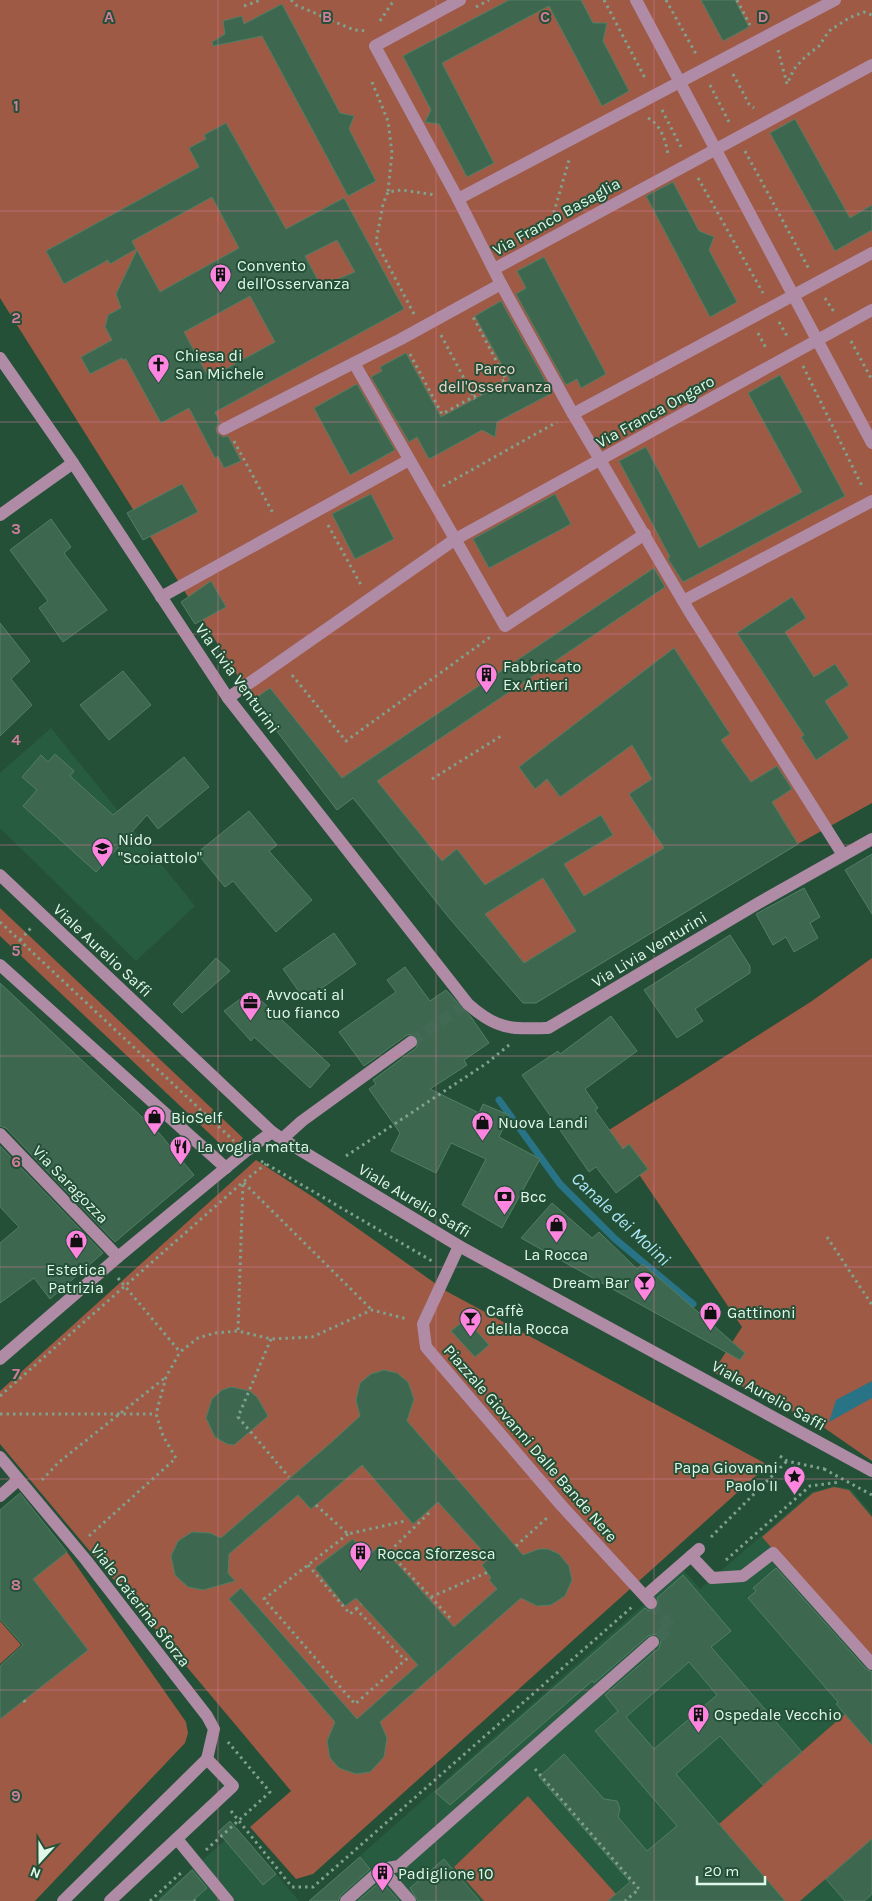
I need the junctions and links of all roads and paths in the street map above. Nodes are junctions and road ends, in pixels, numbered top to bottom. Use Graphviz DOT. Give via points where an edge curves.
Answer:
graph roads {
  1 [pos="261,0"];
  2 [pos="292,0"];
  3 [pos="394,0"];
  4 [pos="460,0"];
  5 [pos="636,0"];
  6 [pos="666,0"];
  7 [pos="737,0"];
  8 [pos="835,0"];
  9 [pos="244,6"];
  10 [pos="872,14"];
  11 [pos="752,29"];
  12 [pos="777,31"];
  13 [pos="373,32"];
  14 [pos="375,46"];
  15 [pos="739,51"];
  16 [pos="697,58"];
  17 [pos="872,65"];
  18 [pos="702,70"];
  19 [pos="370,76"];
  20 [pos="680,82"];
  21 [pos="626,110"];
  22 [pos="775,118"];
  23 [pos="580,135"];
  24 [pos="738,137"];
  25 [pos="715,149"];
  26 [pos="689,162"];
  27 [pos="659,179"];
  28 [pos="388,192"];
  29 [pos="458,199"];
  30 [pos="546,239"];
  31 [pos="872,253"];
  32 [pos="494,269"];
  33 [pos="816,282"];
  34 [pos="501,284"];
  35 [pos="793,295"];
  36 [pos="466,303"];
  37 [pos="771,306"];
  38 [pos="872,310"];
  39 [pos="750,317"];
  40 [pos="434,321"];
  41 [pos="842,326"];
  42 [pos="421,328"];
  43 [pos="401,339"];
  44 [pos="817,339"];
  45 [pos="795,351"];
  46 [pos="0,358"];
  47 [pos="354,363"];
  48 [pos="773,363"];
  49 [pos="872,380"];
  50 [pos="475,398"];
  51 [pos="573,414"];
  52 [pos="225,428"];
  53 [pos="872,444"];
  54 [pos="409,460"];
  55 [pos="601,460"];
  56 [pos="74,463"];
  57 [pos="428,494"];
  58 [pos="871,502"];
  59 [pos="318,509"];
  60 [pos="0,515"];
  61 [pos="282,530"];
  62 [pos="645,534"];
  63 [pos="454,540"];
  64 [pos="161,597"];
  65 [pos="369,599"];
  66 [pos="686,606"];
  67 [pos="505,626"];
  68 [pos="280,661"];
  69 [pos="228,698"];
  70 [pos="501,736"];
  71 [pos="432,779"];
  72 [pos="872,839"];
  73 [pos="843,855"];
  74 [pos="0,875"];
  75 [pos="0,922"];
  76 [pos="0,965"];
  77 [pos="411,1042"];
  78 [pos="509,1045"];
  79 [pos="0,1134"];
  80 [pos="277,1135"];
  81 [pos="245,1152"];
  82 [pos="346,1156"];
  83 [pos="266,1164"];
  84 [pos="226,1168"];
  85 [pos="244,1182"];
  86 [pos="826,1237"];
  87 [pos="460,1246"];
  88 [pos="114,1261"];
  89 [pos="448,1271"];
  90 [pos="125,1288"];
  91 [pos="872,1305"];
  92 [pos="372,1310"];
  93 [pos="423,1324"];
  94 [pos="238,1331"];
  95 [pos="271,1339"];
  96 [pos="180,1352"];
  97 [pos="0,1359"];
  98 [pos="166,1378"];
  99 [pos="0,1396"];
  100 [pos="0,1414"];
  101 [pos="121,1414"];
  102 [pos="156,1414"];
  103 [pos="835,1450"];
  104 [pos="780,1456"];
  105 [pos="0,1457"];
  106 [pos="787,1461"];
  107 [pos="824,1469"];
  108 [pos="872,1471"];
  109 [pos="289,1477"];
  110 [pos="18,1480"];
  111 [pos="840,1482"];
  112 [pos="29,1492"];
  113 [pos="872,1494"];
  114 [pos="0,1496"];
  115 [pos="316,1505"];
  116 [pos="561,1506"];
  117 [pos="430,1513"];
  118 [pos="405,1521"];
  119 [pos="348,1534"];
  120 [pos="516,1546"];
  121 [pos="75,1547"];
  122 [pos="695,1552"];
  123 [pos="308,1565"];
  124 [pos="488,1572"];
  125 [pos="431,1597"];
  126 [pos="648,1600"];
  127 [pos="362,1604"];
  128 [pos="356,1608"];
  129 [pos="452,1620"];
  130 [pos="653,1642"];
  131 [pos="410,1656"];
  132 [pos="405,1660"];
  133 [pos="872,1664"];
  134 [pos="207,1759"];
  135 [pos="540,1775"];
  136 [pos="221,1799"];
  137 [pos="177,1839"];
  138 [pos="382,1869"];
  139 [pos="63,1901"];
  140 [pos="110,1901"];
  141 [pos="228,1901"];
  142 [pos="346,1901"];
  143 [pos="410,1901"];
  144 [pos="625,1901"];
  1 -- 9 [label="path"];
  2 -- 13 [label="path" via="296,5 354,30"];
  3 -- 13 [label="path"];
  4 -- 14 [label="street"];
  5 -- 20 [label="street"];
  6 -- 16 [label="path"];
  7 -- 11 [label="path"];
  8 -- 12 [label="street"];
  10 -- 12 [label="path" via="864,12 829,31 819,46 794,69 787,84 779,56"];
  12 -- 15 [label="street"];
  13 -- 14 [label="path"];
  14 -- 29 [label="street"];
  15 -- 18 [label="street"];
  15 -- 22 [label="path" via="733,77 749,104"];
  17 -- 22 [label="street, Via Franco Basaglia"];
  18 -- 20 [label="street"];
  18 -- 24 [label="path"];
  19 -- 28 [label="path" via="388,121 392,153"];
  20 -- 21 [label="street"];
  20 -- 25 [label="street"];
  21 -- 23 [label="street"];
  21 -- 27 [label="path" via="653,121 664,138 668,154"];
  22 -- 24 [label="street, Via Franco Basaglia"];
  23 -- 29 [label="street"];
  23 -- 30 [label="path" via="564,173"];
  24 -- 25 [label="street, Via Franco Basaglia"];
  24 -- 33 [label="path"];
  25 -- 26 [label="street, Via Franco Basaglia"];
  25 -- 35 [label="street"];
  26 -- 27 [label="street, Via Franco Basaglia"];
  26 -- 37 [label="path"];
  27 -- 30 [label="street, Via Franco Basaglia"];
  28 -- 29 [label="path" via="402,190"];
  28 -- 42 [label="path" via="376,242"];
  29 -- 32 [label="street"];
  30 -- 32 [label="street, Via Franco Basaglia"];
  31 -- 33 [label="street"];
  32 -- 34 [label="street, Via Franco Basaglia"];
  33 -- 35 [label="street"];
  33 -- 41 [label="path"];
  34 -- 36 [label="street"];
  34 -- 51 [label="street, Via Franco Basaglia"];
  35 -- 37 [label="street"];
  35 -- 44 [label="street"];
  36 -- 40 [label="street"];
  36 -- 50 [label="path" via="506,379"];
  37 -- 39 [label="street"];
  37 -- 45 [label="path"];
  38 -- 41 [label="street, Via Franca Ongaro"];
  39 -- 48 [label="path"];
  39 -- 51 [label="street"];
  40 -- 42 [label="street"];
  40 -- 50 [label="path"];
  41 -- 44 [label="street, Via Franca Ongaro"];
  41 -- 49 [label="path"];
  42 -- 43 [label="street"];
  43 -- 47 [label="street"];
  43 -- 50 [label="path" via="442,414"];
  44 -- 45 [label="street, Via Franca Ongaro"];
  44 -- 53 [label="street"];
  45 -- 48 [label="street, Via Franca Ongaro"];
  45 -- 58 [label="path"];
  46 -- 56 [label="street, Via Livia Venturini"];
  47 -- 52 [label="street"];
  47 -- 54 [label="street"];
  48 -- 55 [label="street, Via Franca Ongaro"];
  51 -- 55 [label="street, Via Franco Basaglia"];
  51 -- 57 [label="path"];
  52 -- 61 [label="path"];
  54 -- 57 [label="street"];
  54 -- 59 [label="street"];
  55 -- 62 [label="street, Via Franco Basaglia"];
  55 -- 63 [label="street, Via Franca Ongaro"];
  56 -- 60 [label="street"];
  56 -- 64 [label="street, Via Livia Venturini"];
  57 -- 63 [label="street"];
  58 -- 66 [label="street"];
  59 -- 61 [label="street"];
  59 -- 65 [label="path"];
  61 -- 64 [label="street"];
  62 -- 66 [label="street, Via Franco Basaglia"];
  62 -- 67 [label="street"];
  63 -- 65 [label="street, Via Franca Ongaro"];
  63 -- 67 [label="street"];
  64 -- 69 [label="street, Via Livia Venturini"];
  65 -- 68 [label="street, Via Franca Ongaro"];
  66 -- 73 [label="street"];
  67 -- 68 [label="path" via="346,741"];
  68 -- 69 [label="street, Via Franca Ongaro"];
  69 -- 73 [label="street, Via Livia Venturini" via="466,1005 483,1018 511,1029 548,1028"];
  70 -- 71 [label="path"];
  72 -- 73 [label="street, Via Livia Venturini"];
  74 -- 80 [label="street, Viale Aurelio Saffi"];
  75 -- 81 [label="path"];
  76 -- 84 [label="street"];
  77 -- 80 [label="street" via="302,1121"];
  78 -- 82 [label="path"];
  79 -- 88 [label="street, Via Saragozza"];
  80 -- 81 [label="street"];
  80 -- 87 [label="street, Viale Aurelio Saffi"];
  81 -- 83 [label="path"];
  81 -- 84 [label="street"];
  83 -- 85 [label="path"];
  83 -- 89 [label="path"];
  84 -- 88 [label="street"];
  85 -- 90 [label="path"];
  85 -- 92 [label="path"];
  85 -- 94 [label="path"];
  86 -- 91 [label="path"];
  87 -- 89 [label="street"];
  87 -- 103 [label="street, Viale Aurelio Saffi"];
  88 -- 90 [label="path"];
  88 -- 97 [label="street"];
  89 -- 93 [label="street"];
  90 -- 96 [label="path"];
  90 -- 99 [label="path"];
  92 -- 93 [label="path"];
  92 -- 95 [label="path" via="312,1337"];
  93 -- 116 [label="street, Piazzale Giovanni Dalle Bande Nere" via="426,1347"];
  94 -- 95 [label="path"];
  94 -- 96 [label="path" via="198,1338"];
  95 -- 109 [label="path" via="238,1417"];
  96 -- 98 [label="path"];
  98 -- 101 [label="path"];
  98 -- 102 [label="path"];
  100 -- 101 [label="path"];
  101 -- 102 [label="path"];
  101 -- 112 [label="path" via="59,1462"];
  102 -- 121 [label="path" via="163,1436 176,1458"];
  103 -- 107 [label="path"];
  103 -- 108 [label="street, Viale Aurelio Saffi"];
  104 -- 106 [label="path"];
  105 -- 110 [label="street, Viale Caterina Sforza"];
  106 -- 107 [label="path"];
  106 -- 122 [label="path"];
  107 -- 113 [label="path"];
  110 -- 112 [label="street, Viale Caterina Sforza"];
  110 -- 114 [label="street"];
  111 -- 122 [label="path" via="810,1486 724,1561"];
  112 -- 121 [label="street, Viale Caterina Sforza"];
  115 -- 119 [label="path"];
  116 -- 120 [label="path"];
  116 -- 126 [label="street, Piazzale Giovanni Dalle Bande Nere"];
  117 -- 125 [label="path" via="389,1552"];
  118 -- 119 [label="path"];
  119 -- 123 [label="path"];
  121 -- 134 [label="street, Viale Caterina Sforza" via="207,1716 214,1729"];
  122 -- 126 [label="street"];
  122 -- 133 [label="street" via="712,1578 742,1576 773,1553"];
  123 -- 128 [label="path" via="350,1614"];
  123 -- 132 [label="path" via="264,1599 355,1704"];
  124 -- 125 [label="path"];
  125 -- 129 [label="path"];
  126 -- 136 [label="path" via="313,1887 292,1887"];
  127 -- 128 [label="path"];
  128 -- 132 [label="path"];
  130 -- 138 [label="street" via="399,1866"];
  131 -- 132 [label="path"];
  134 -- 136 [label="street" via="233,1786"];
  134 -- 139 [label="street"];
  135 -- 144 [label="path" via="639,1889"];
  136 -- 137 [label="street"];
  137 -- 140 [label="street"];
  137 -- 141 [label="street"];
  138 -- 142 [label="street"];
  138 -- 143 [label="street"];
}
